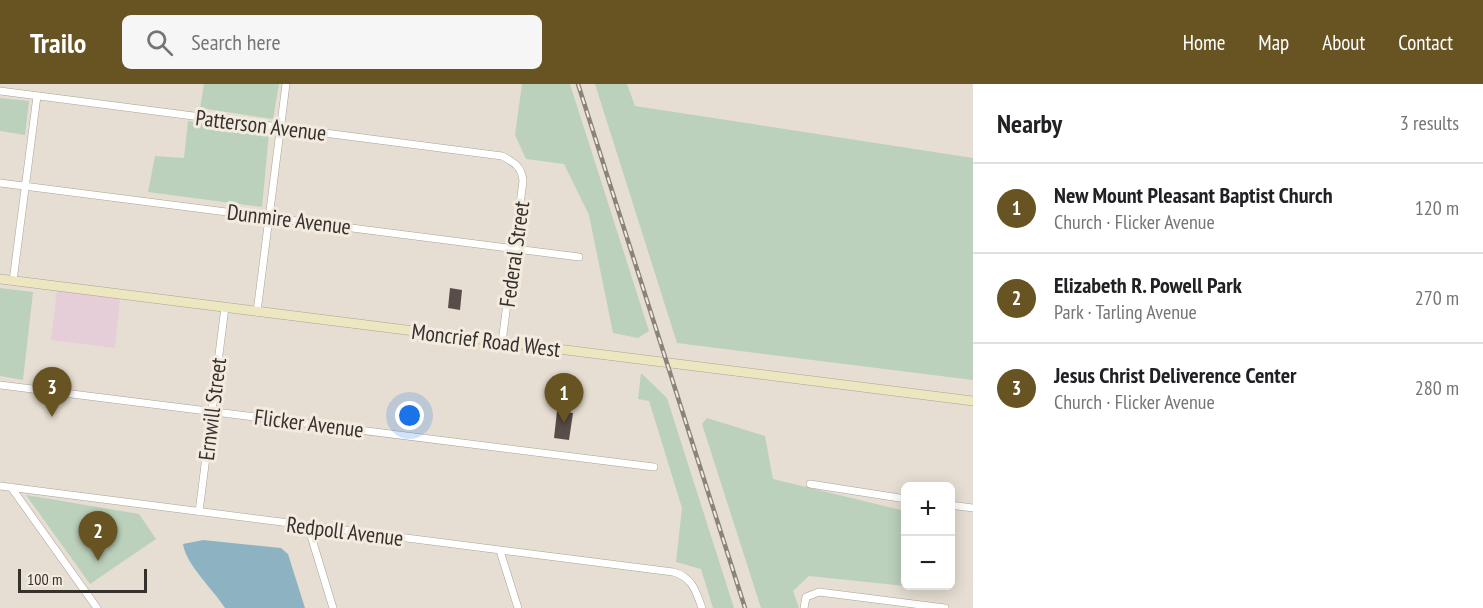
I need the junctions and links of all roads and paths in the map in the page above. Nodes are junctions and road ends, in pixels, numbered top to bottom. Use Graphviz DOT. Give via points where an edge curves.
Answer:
graph roads {
  1 [pos="286,84"];
  2 [pos="0,92"];
  3 [pos="36,96"];
  4 [pos="280,128"];
  5 [pos="518,166"];
  6 [pos="0,183"];
  7 [pos="25,186"];
  8 [pos="269,216"];
  9 [pos="514,249"];
  10 [pos="579,257"];
  11 [pos="0,279"];
  12 [pos="13,281"];
  13 [pos="225,308"];
  14 [pos="257,312"];
  15 [pos="502,342"];
  16 [pos="0,384"];
  17 [pos="973,401"];
  18 [pos="212,411"];
  19 [pos="654,467"];
  20 [pos="810,484"];
  21 [pos="0,486"];
  22 [pos="11,487"];
  23 [pos="901,498"];
  24 [pos="955,506"];
  25 [pos="973,508"];
  26 [pos="199,512"];
  27 [pos="308,526"];
  28 [pos="500,551"];
  29 [pos="98,608"];
  30 [pos="333,608"];
  31 [pos="518,608"];
  32 [pos="702,608"];
  33 [pos="804,608"];
  34 [pos="945,608"];
  1 -- 4 [label="street"];
  2 -- 3 [label="street, Patterson Avenue"];
  3 -- 4 [label="street, Patterson Avenue"];
  3 -- 7 [label="street"];
  4 -- 5 [label="street, Patterson Avenue" via="502,156"];
  4 -- 8 [label="street"];
  5 -- 9 [label="street, Federal Street" via="523,181"];
  6 -- 7 [label="street, Dunmire Avenue"];
  7 -- 8 [label="street, Dunmire Avenue"];
  7 -- 12 [label="street"];
  8 -- 9 [label="street, Dunmire Avenue"];
  8 -- 14 [label="street"];
  9 -- 10 [label="street, Dunmire Avenue"];
  9 -- 15 [label="street, Federal Street"];
  11 -- 12 [label="street, Moncrief Road West"];
  12 -- 13 [label="street, Moncrief Road West"];
  13 -- 14 [label="street, Moncrief Road West"];
  13 -- 18 [label="street, Ernwill Street"];
  14 -- 15 [label="street, Moncrief Road West"];
  15 -- 17 [label="street, Moncrief Road West"];
  16 -- 18 [label="street, Flicker Avenue"];
  18 -- 19 [label="street, Flicker Avenue"];
  18 -- 26 [label="street, Ernwill Street"];
  20 -- 23 [label="street"];
  21 -- 22 [label="street, Redpoll Avenue"];
  22 -- 26 [label="street, Redpoll Avenue"];
  22 -- 29 [label="street"];
  24 -- 25 [label="street"];
  26 -- 27 [label="street, Redpoll Avenue"];
  27 -- 28 [label="street, Redpoll Avenue"];
  27 -- 30 [label="street"];
  28 -- 31 [label="street"];
  28 -- 32 [label="street, Redpoll Avenue" via="681,574 697,592"];
  33 -- 34 [label="street" via="806,597 819,592"];
}
